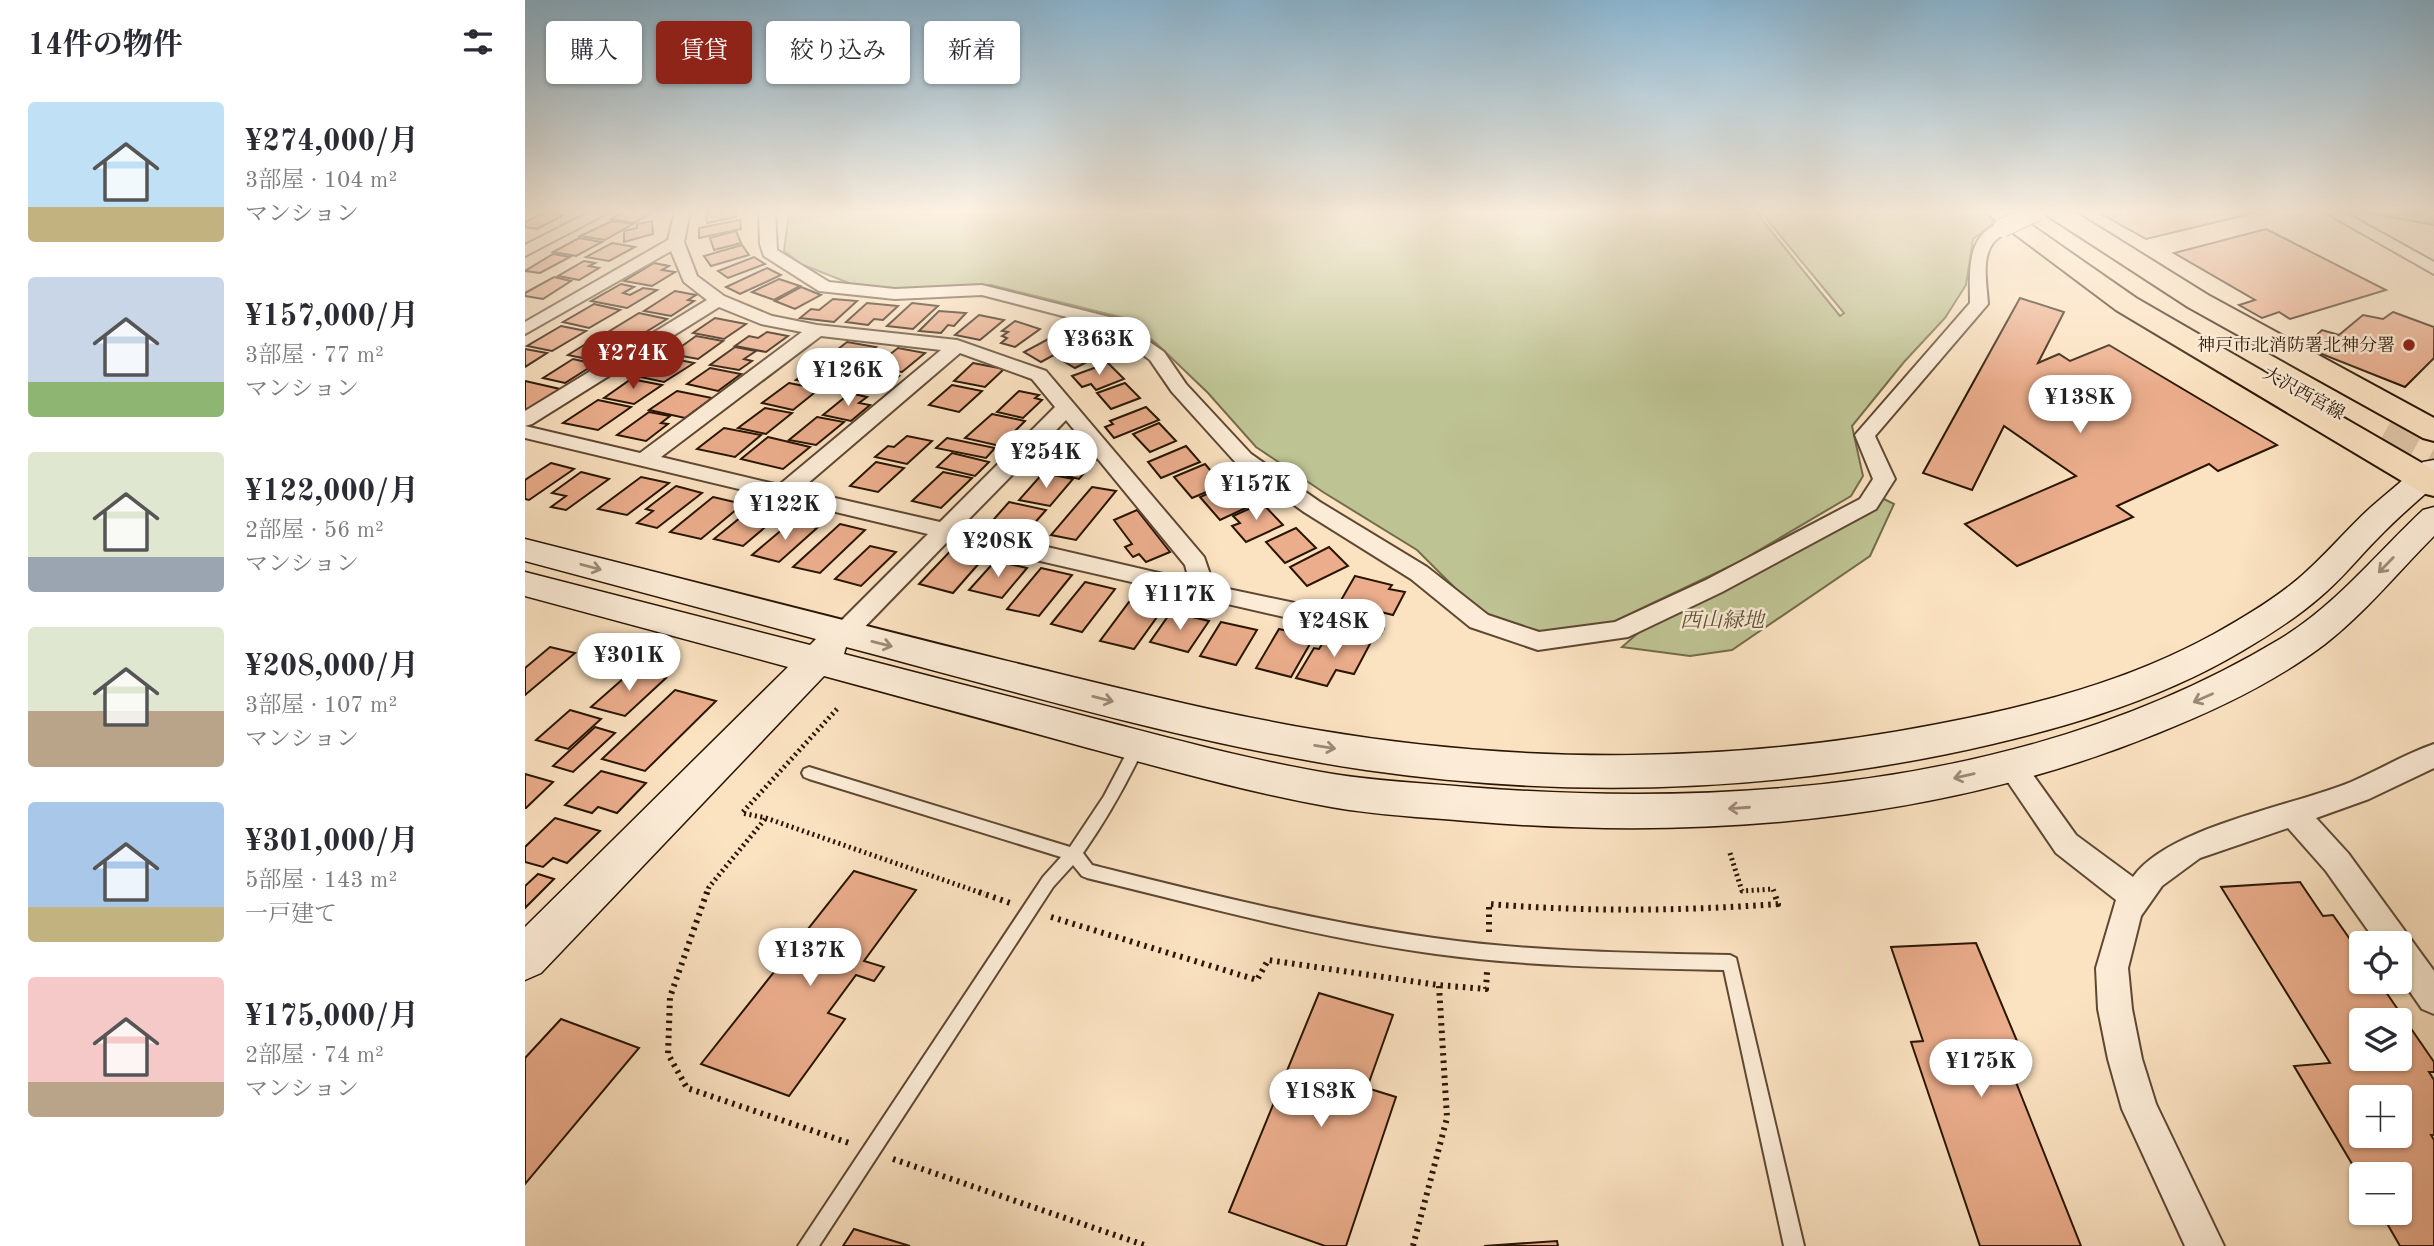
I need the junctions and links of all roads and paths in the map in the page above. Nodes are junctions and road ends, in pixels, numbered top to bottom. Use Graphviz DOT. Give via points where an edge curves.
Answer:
graph roads {
  1 [pos="629,269"];
  2 [pos="687,269"];
  3 [pos="795,269"];
  4 [pos="1979,269"];
  5 [pos="2078,269"];
  6 [pos="2093,269"];
  7 [pos="2126,269"];
  8 [pos="2148,269"];
  9 [pos="718,300"];
  10 [pos="525,329"];
  11 [pos="817,330"];
  12 [pos="957,346"];
  13 [pos="1066,408"];
  14 [pos="525,421"];
  15 [pos="2434,431"];
  16 [pos="525,432"];
  17 [pos="644,460"];
  18 [pos="2431,478"];
  19 [pos="783,493"];
  20 [pos="2434,517"];
  21 [pos="943,531"];
  22 [pos="525,550"];
  23 [pos="525,584"];
  24 [pos="1204,592"];
  25 [pos="1371,628"];
  26 [pos="830,648"];
  27 [pos="1139,745"];
  28 [pos="2434,755"];
  29 [pos="2011,766"];
  30 [pos="809,773"];
  31 [pos="2295,815"];
  32 [pos="766,818"];
  33 [pos="1730,853"];
  34 [pos="1075,855"];
  35 [pos="1773,889"];
  36 [pos="2135,896"];
  37 [pos="2386,931"];
  38 [pos="525,958"];
  39 [pos="2412,967"];
  40 [pos="1439,985"];
  41 [pos="2434,998"];
  42 [pos="871,1151"];
  43 [pos="1133,1244"];
  44 [pos="808,1246"];
  45 [pos="1147,1246"];
  46 [pos="1413,1246"];
  47 [pos="1794,1246"];
  48 [pos="2205,1246"];
  1 -- 10 [label="street"];
  2 -- 9 [label="street" via="690,278"];
  3 -- 4 [label="street" via="825,288 895,294 991,291 1111,323 1157,356 1179,388 1244,459 1419,573 1479,621 1538,641 1619,631 1868,504 1884,479 1865,435 1979,304"];
  5 -- 18 [label="main road" via="2126,304"];
  6 -- 7 [label="main road, 大沢西宮線" via="2181,322 2388,432"];
  8 -- 15 [label="main road"];
  9 -- 11 [label="street" via="767,320"];
  9 -- 14 [label="street"];
  11 -- 12 [label="street"];
  11 -- 17 [label="street"];
  12 -- 13 [label="street" via="1039,375"];
  12 -- 19 [label="street"];
  13 -- 21 [label="street"];
  13 -- 24 [label="street" via="1196,563"];
  16 -- 17 [label="street"];
  17 -- 19 [label="street"];
  26 -- 18 [label="street, one-way" via="1266,738 1412,760 1569,772 1701,771 1826,760 2047,716 2187,664 2258,625 2316,582 2377,520"];
  19 -- 21 [label="street"];
  20 -- 29 [label="street, one-way" via="2348,605 2298,646 2154,720"];
  21 -- 24 [label="street"];
  21 -- 26 [label="street"];
  22 -- 26 [label="street, one-way"];
  23 -- 26 [label="street"];
  24 -- 25 [label="street"];
  26 -- 27 [label="street"];
  26 -- 38 [label="street"];
  29 -- 27 [label="street, one-way" via="1928,784 1784,804 1698,811 1560,811 1333,790"];
  27 -- 34 [label="lane"];
  28 -- 31 [label="street"];
  29 -- 36 [label="street" via="2066,844"];
  30 -- 34 [label="lane"];
  31 -- 36 [label="street" via="2190,849 2151,876"];
  31 -- 37 [label="street" via="2337,862"];
  32 -- 42 [label="path" via="709,887 670,997 668,1054 687,1088"];
  33 -- 35 [label="path" via="1742,891"];
  34 -- 42 [label="lane" via="1048,882"];
  34 -- 47 [label="lane" via="1087,871 1297,922 1434,946 1521,956 1730,963"];
  36 -- 48 [label="street" via="2112,968 2117,1021 2140,1109"];
  39 -- 41 [label="street"];
  40 -- 46 [label="path" via="1447,1118"];
  42 -- 43 [label="path"];
  42 -- 44 [label="lane"];
  43 -- 45 [label="path"];
}
